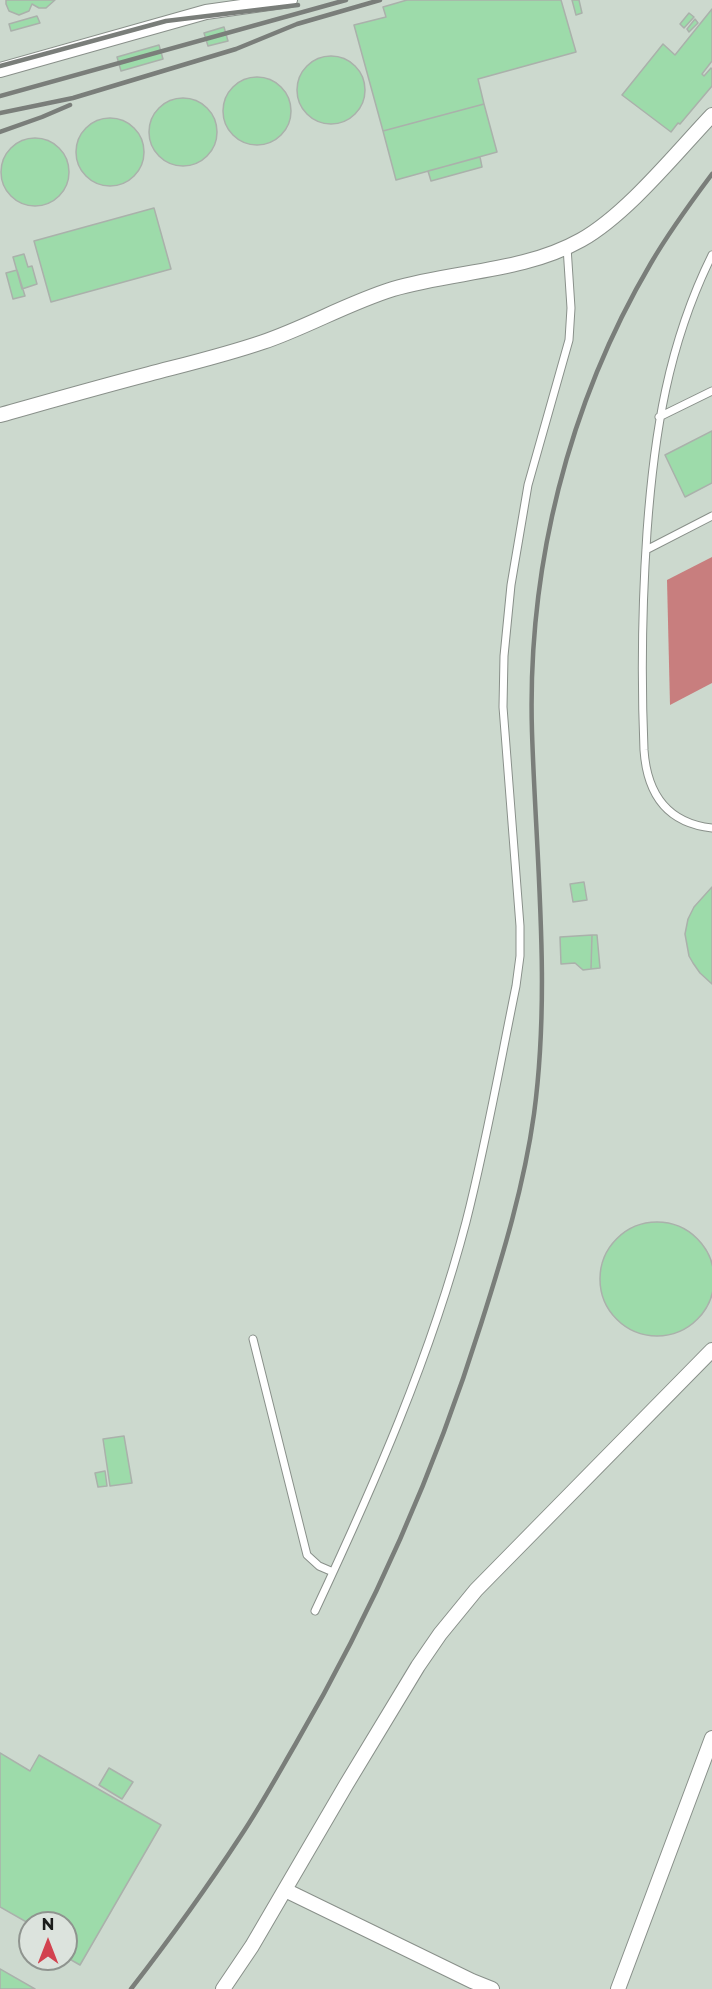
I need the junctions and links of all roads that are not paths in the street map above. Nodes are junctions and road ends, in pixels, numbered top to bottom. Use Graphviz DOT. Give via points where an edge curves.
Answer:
graph roads {
  1 [pos="290,0"];
  2 [pos="0,70"];
  3 [pos="712,115"];
  4 [pos="567,247"];
  5 [pos="712,255"];
  6 [pos="712,391"];
  7 [pos="0,415"];
  8 [pos="659,417"];
  9 [pos="712,516"];
  10 [pos="646,550"];
  11 [pos="712,828"];
  12 [pos="252,1338"];
  13 [pos="712,1350"];
  14 [pos="333,1572"];
  15 [pos="315,1611"];
  16 [pos="712,1738"];
  17 [pos="285,1890"];
  18 [pos="223,1989"];
  19 [pos="492,1989"];
  20 [pos="618,1989"];
  1 -- 2 [label="street" via="206,12"];
  3 -- 4 [label="street" via="612,217"];
  4 -- 7 [label="street" via="509,265 394,289 241,350"];
  4 -- 14 [label="lane" via="569,340 528,485 504,656 503,706 520,926 516,986 472,1197 452,1271 382,1463"];
  5 -- 8 [label="lane" via="677,344"];
  6 -- 8 [label="lane"];
  8 -- 10 [label="lane"];
  9 -- 10 [label="lane"];
  10 -- 11 [label="lane" via="642,639 646,770 654,792 669,811 690,823"];
  12 -- 14 [label="lane" via="307,1555"];
  13 -- 17 [label="street" via="456,1613 418,1666"];
  14 -- 15 [label="lane"];
  16 -- 20 [label="street"];
  17 -- 18 [label="street"];
  17 -- 19 [label="street"];
}
